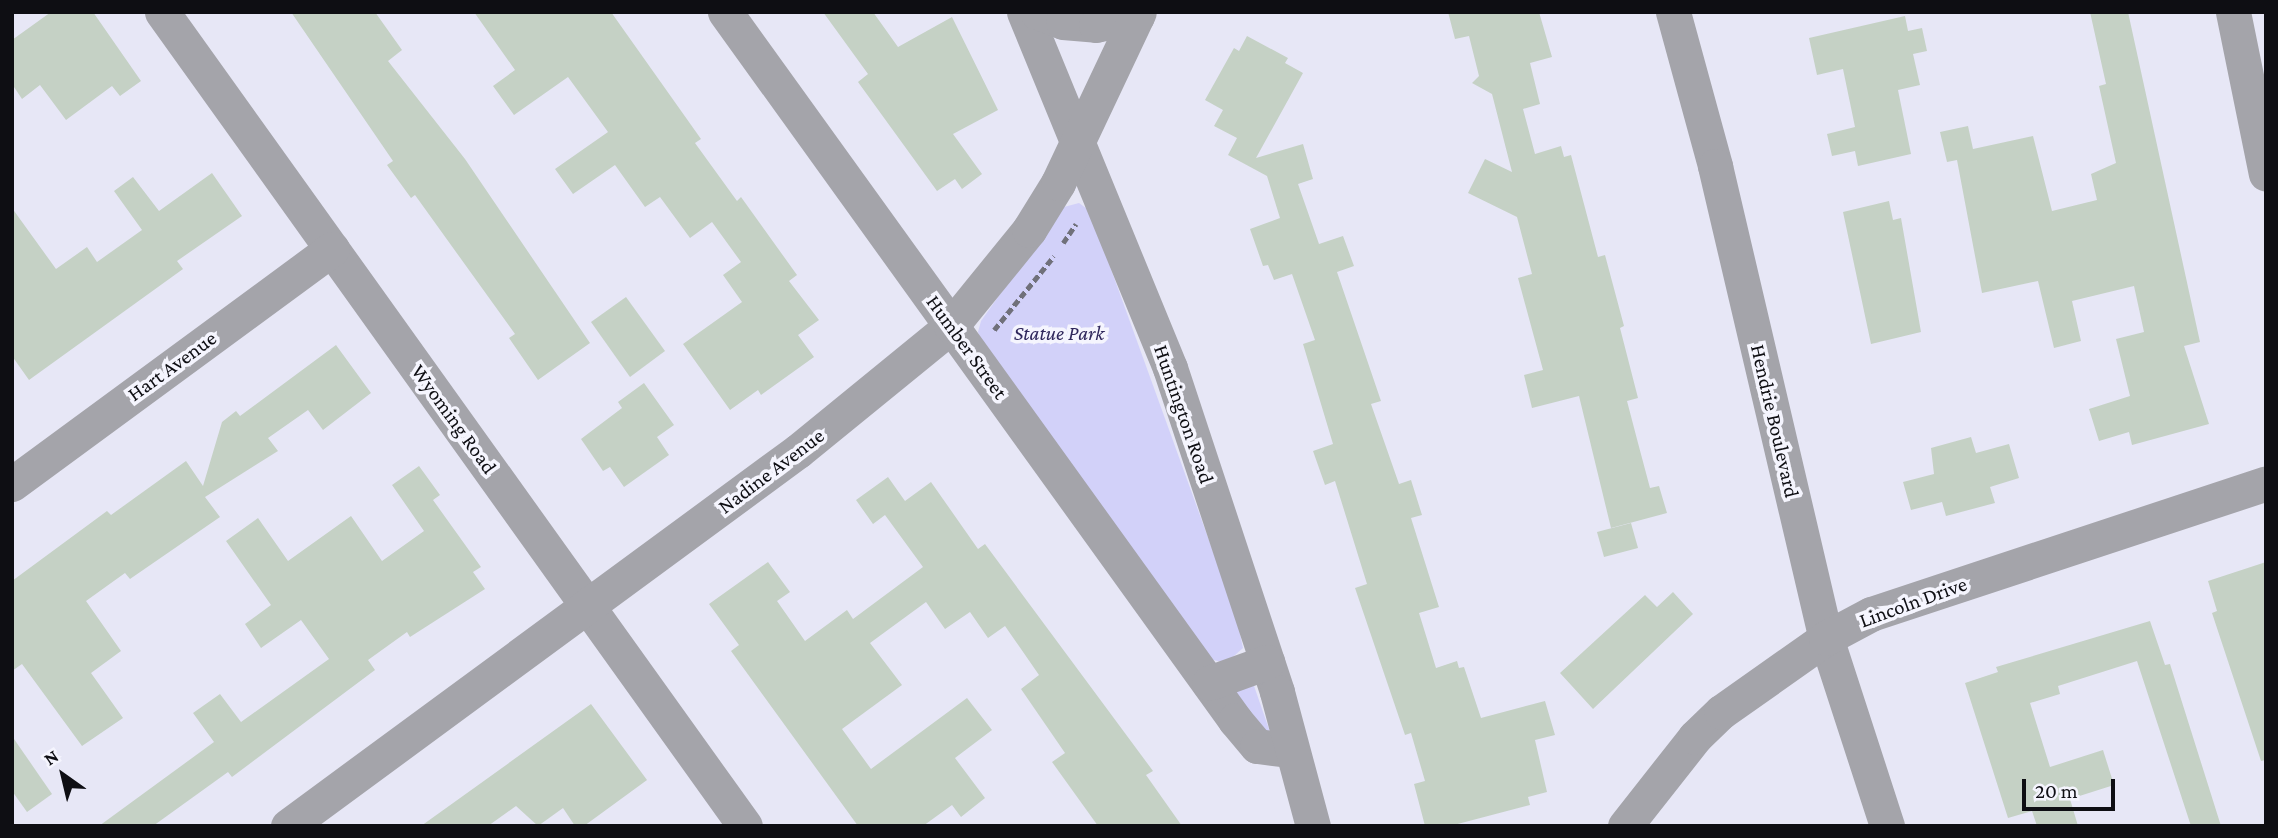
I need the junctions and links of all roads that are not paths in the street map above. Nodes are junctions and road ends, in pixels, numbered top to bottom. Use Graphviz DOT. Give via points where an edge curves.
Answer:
graph roads {
  1 [pos="162,12"];
  2 [pos="725,12"];
  3 [pos="1024,12"];
  4 [pos="1037,12"];
  5 [pos="1673,12"];
  6 [pos="2233,12"];
  7 [pos="1138,14"];
  8 [pos="1074,142"];
  9 [pos="2266,174"];
  10 [pos="332,249"];
  11 [pos="951,326"];
  12 [pos="2266,483"];
  13 [pos="12,484"];
  14 [pos="590,607"];
  15 [pos="1826,638"];
  16 [pos="1267,662"];
  17 [pos="1209,683"];
  18 [pos="1291,750"];
  19 [pos="288,826"];
  20 [pos="745,826"];
  21 [pos="1312,826"];
  22 [pos="1625,826"];
  23 [pos="1887,826"];
  1 -- 10 [label="street, Wyoming Road"];
  2 -- 11 [label="street, Humber Street"];
  3 -- 8 [label="street, Huntington Road"];
  4 -- 7 [label="street" via="1063,22 1096,25"];
  5 -- 15 [label="street, Hendrie Boulevard" via="1715,166"];
  6 -- 9 [label="street"];
  7 -- 8 [label="street, Nadine Avenue"];
  8 -- 11 [label="street, Nadine Avenue" via="1058,183 1028,230"];
  8 -- 16 [label="street, Huntington Road" via="1170,368"];
  10 -- 13 [label="street, Hart Avenue"];
  10 -- 14 [label="street, Wyoming Road"];
  11 -- 14 [label="street, Nadine Avenue" via="798,451"];
  11 -- 17 [label="street, Humber Street"];
  12 -- 15 [label="street, Lincoln Drive" via="1871,614"];
  14 -- 19 [label="street, Nadine Avenue"];
  14 -- 20 [label="street, Wyoming Road"];
  15 -- 22 [label="street, Lincoln Drive" via="1721,712 1695,737"];
  15 -- 23 [label="street, Hendrie Boulevard"];
  16 -- 17 [label="street"];
  16 -- 18 [label="street, Huntington Road"];
  17 -- 18 [label="street, Humber Street" via="1256,746"];
  18 -- 21 [label="street, Huntington Road"];
}
